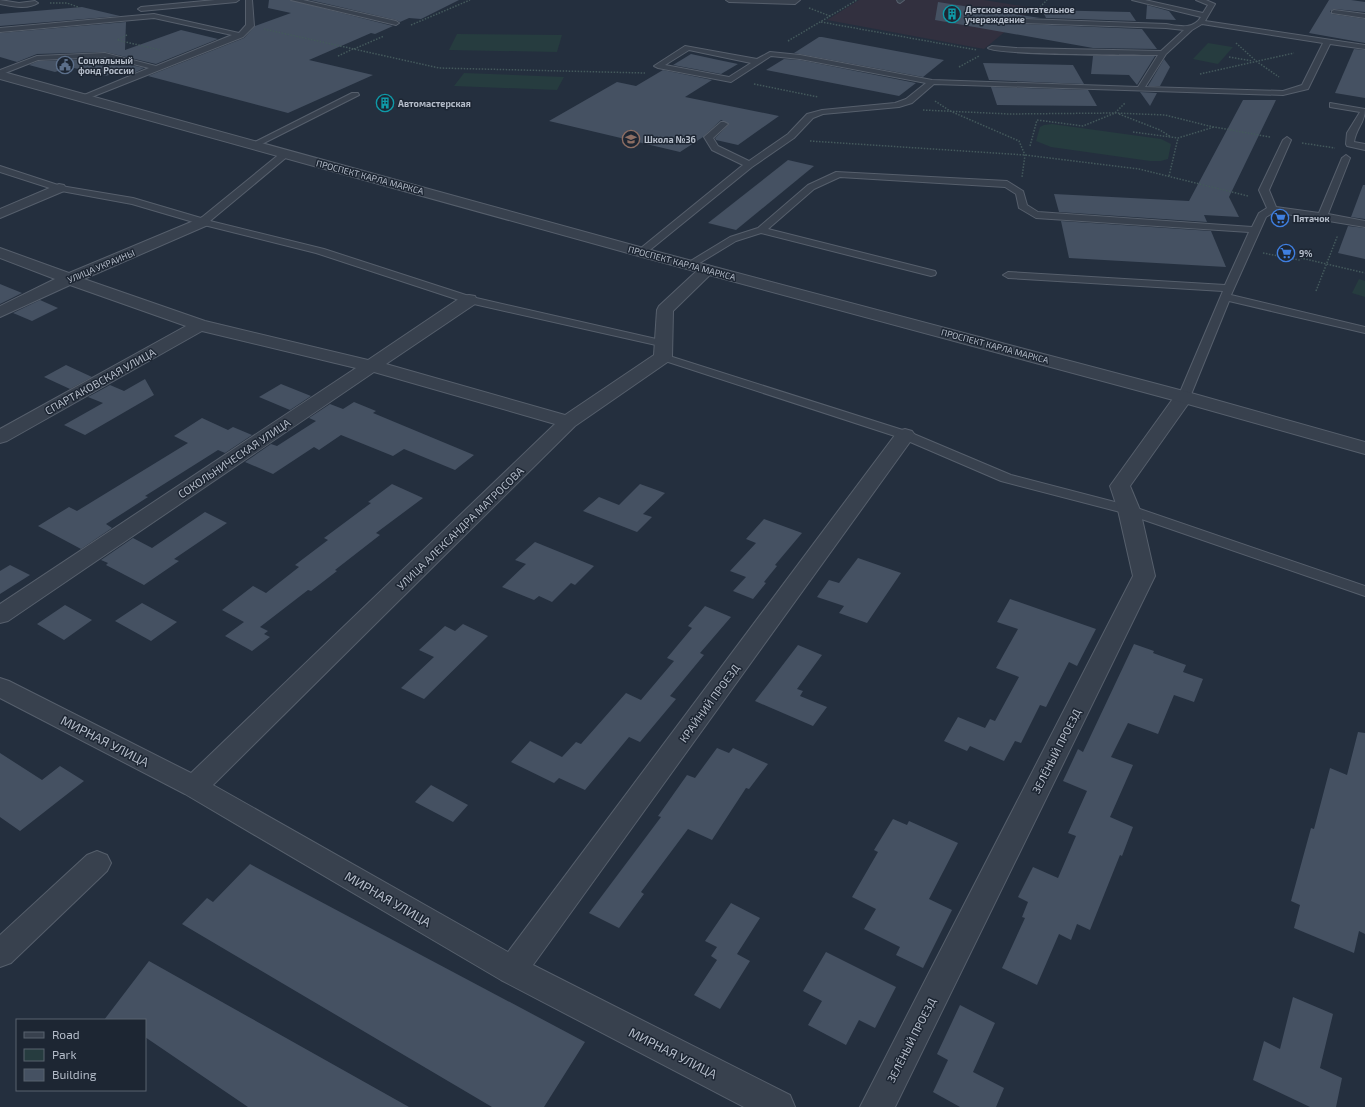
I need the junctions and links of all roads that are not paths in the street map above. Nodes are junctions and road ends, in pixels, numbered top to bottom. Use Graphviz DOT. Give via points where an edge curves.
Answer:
graph roads {
  1 [pos="236,0"];
  2 [pos="249,0"];
  3 [pos="294,0"];
  4 [pos="729,0"];
  5 [pos="1135,0"];
  6 [pos="1199,0"];
  7 [pos="1,1"];
  8 [pos="796,1"];
  9 [pos="35,3"];
  10 [pos="134,10"];
  11 [pos="1334,12"];
  12 [pos="1365,16"];
  13 [pos="1203,19"];
  14 [pos="1024,22"];
  15 [pos="396,23"];
  16 [pos="1190,29"];
  17 [pos="0,30"];
  18 [pos="240,35"];
  19 [pos="1327,42"];
  20 [pos="1365,47"];
  21 [pos="992,48"];
  22 [pos="1163,53"];
  23 [pos="758,62"];
  24 [pos="156,68"];
  25 [pos="0,74"];
  26 [pos="932,82"];
  27 [pos="1140,89"];
  28 [pos="355,95"];
  29 [pos="81,98"];
  30 [pos="1333,105"];
  31 [pos="1365,111"];
  32 [pos="724,124"];
  33 [pos="1287,140"];
  34 [pos="253,145"];
  35 [pos="1365,147"];
  36 [pos="1348,151"];
  37 [pos="285,154"];
  38 [pos="749,165"];
  39 [pos="0,169"];
  40 [pos="60,188"];
  41 [pos="1270,205"];
  42 [pos="0,214"];
  43 [pos="1322,216"];
  44 [pos="203,222"];
  45 [pos="1365,224"];
  46 [pos="761,230"];
  47 [pos="1256,230"];
  48 [pos="0,252"];
  49 [pos="641,252"];
  50 [pos="698,267"];
  51 [pos="931,273"];
  52 [pos="1008,275"];
  53 [pos="69,280"];
  54 [pos="1228,293"];
  55 [pos="469,300"];
  56 [pos="0,312"];
  57 [pos="200,325"];
  58 [pos="1365,330"];
  59 [pos="664,350"];
  60 [pos="372,366"];
  61 [pos="1184,397"];
  62 [pos="568,422"];
  63 [pos="905,435"];
  64 [pos="0,437"];
  65 [pos="1365,448"];
  66 [pos="1129,510"];
  67 [pos="1365,591"];
  68 [pos="0,615"];
  69 [pos="0,687"];
  70 [pos="194,787"];
  71 [pos="97,864"];
  72 [pos="0,954"];
  73 [pos="512,970"];
  74 [pos="778,1107"];
  75 [pos="877,1107"];
  1 -- 10 [label="lane"];
  2 -- 18 [label="lane" via="250,26"];
  3 -- 15 [label="lane"];
  4 -- 8 [label="lane"];
  5 -- 13 [label="lane" via="1185,10"];
  6 -- 13 [label="lane" via="1212,4"];
  7 -- 9 [label="lane" via="19,5"];
  11 -- 12 [label="lane"];
  13 -- 16 [label="lane"];
  13 -- 19 [label="lane" via="1210,24"];
  14 -- 16 [label="lane"];
  16 -- 22 [label="lane"];
  17 -- 18 [label="lane" via="154,16"];
  18 -- 24 [label="lane"];
  19 -- 20 [label="lane"];
  19 -- 27 [label="lane" via="1305,87 1283,93"];
  21 -- 22 [label="lane"];
  22 -- 27 [label="lane"];
  23 -- 23 [label="lane" via="688,48 658,66 732,79"];
  23 -- 26 [label="lane" via="770,54 800,56"];
  24 -- 25 [label="lane" via="105,55 37,58"];
  24 -- 29 [label="lane"];
  25 -- 29 [label="street, ПРОСПЕКТ КАРЛА МАРКСА"];
  26 -- 27 [label="lane"];
  26 -- 38 [label="lane" via="909,101 896,105 822,112 810,116 785,140"];
  28 -- 34 [label="lane"];
  29 -- 34 [label="street, ПРОСПЕКТ КАРЛА МАРКСА"];
  30 -- 31 [label="lane"];
  31 -- 36 [label="lane" via="1351,133"];
  32 -- 38 [label="lane" via="708,137 715,148"];
  33 -- 41 [label="lane" via="1264,190"];
  34 -- 37 [label="street, ПРОСПЕКТ КАРЛА МАРКСА"];
  35 -- 36 [label="lane"];
  36 -- 43 [label="lane"];
  37 -- 44 [label="lane"];
  37 -- 49 [label="street, ПРОСПЕКТ КАРЛА МАРКСА"];
  38 -- 49 [label="lane"];
  39 -- 40 [label="lane"];
  40 -- 42 [label="street"];
  40 -- 44 [label="lane" via="133,201"];
  41 -- 43 [label="lane"];
  41 -- 47 [label="lane" via="1262,215"];
  43 -- 45 [label="lane"];
  44 -- 53 [label="street, УЛИЦА УКРАИНЫ"];
  44 -- 55 [label="lane" via="320,251"];
  46 -- 47 [label="lane" via="811,187 839,174 1007,184 1020,193 1022,206 1036,215"];
  46 -- 50 [label="lane" via="733,239"];
  46 -- 51 [label="lane"];
  47 -- 54 [label="lane"];
  48 -- 53 [label="street"];
  49 -- 50 [label="street, ПРОСПЕКТ КАРЛА МАРКСА"];
  50 -- 59 [label="street" via="665,310"];
  50 -- 61 [label="street, ПРОСПЕКТ КАРЛА МАРКСА"];
  52 -- 54 [label="lane"];
  53 -- 56 [label="street, УЛИЦА УКРАИНЫ"];
  53 -- 57 [label="street"];
  54 -- 58 [label="lane"];
  54 -- 61 [label="lane"];
  55 -- 59 [label="lane"];
  55 -- 60 [label="street, СОКОЛЬНИЧЕСКАЯ УЛИЦА"];
  57 -- 60 [label="street"];
  57 -- 64 [label="street, СПАРТАКОВСКАЯ УЛИЦА"];
  59 -- 62 [label="street, УЛИЦА АЛЕКСАНДРА МАТРОСОВА"];
  59 -- 63 [label="lane"];
  60 -- 62 [label="street"];
  60 -- 68 [label="street, СОКОЛЬНИЧЕСКАЯ УЛИЦА"];
  61 -- 65 [label="street, ПРОСПЕКТ КАРЛА МАРКСА"];
  61 -- 66 [label="street, ЗЕЛЁНЫЙ ПРОЕЗД" via="1120,486"];
  62 -- 70 [label="street, УЛИЦА АЛЕКСАНДРА МАТРОСОВА"];
  63 -- 66 [label="lane" via="1006,478"];
  63 -- 73 [label="street, КРАЙНИЙ ПРОЕЗД"];
  66 -- 67 [label="lane"];
  66 -- 75 [label="street, ЗЕЛЁНЫЙ ПРОЕЗД" via="1144,576"];
  69 -- 70 [label="street, МИРНАЯ УЛИЦА"];
  70 -- 73 [label="street, МИРНАЯ УЛИЦА"];
  71 -- 72 [label="street"];
  73 -- 74 [label="street, МИРНАЯ УЛИЦА"];
}
